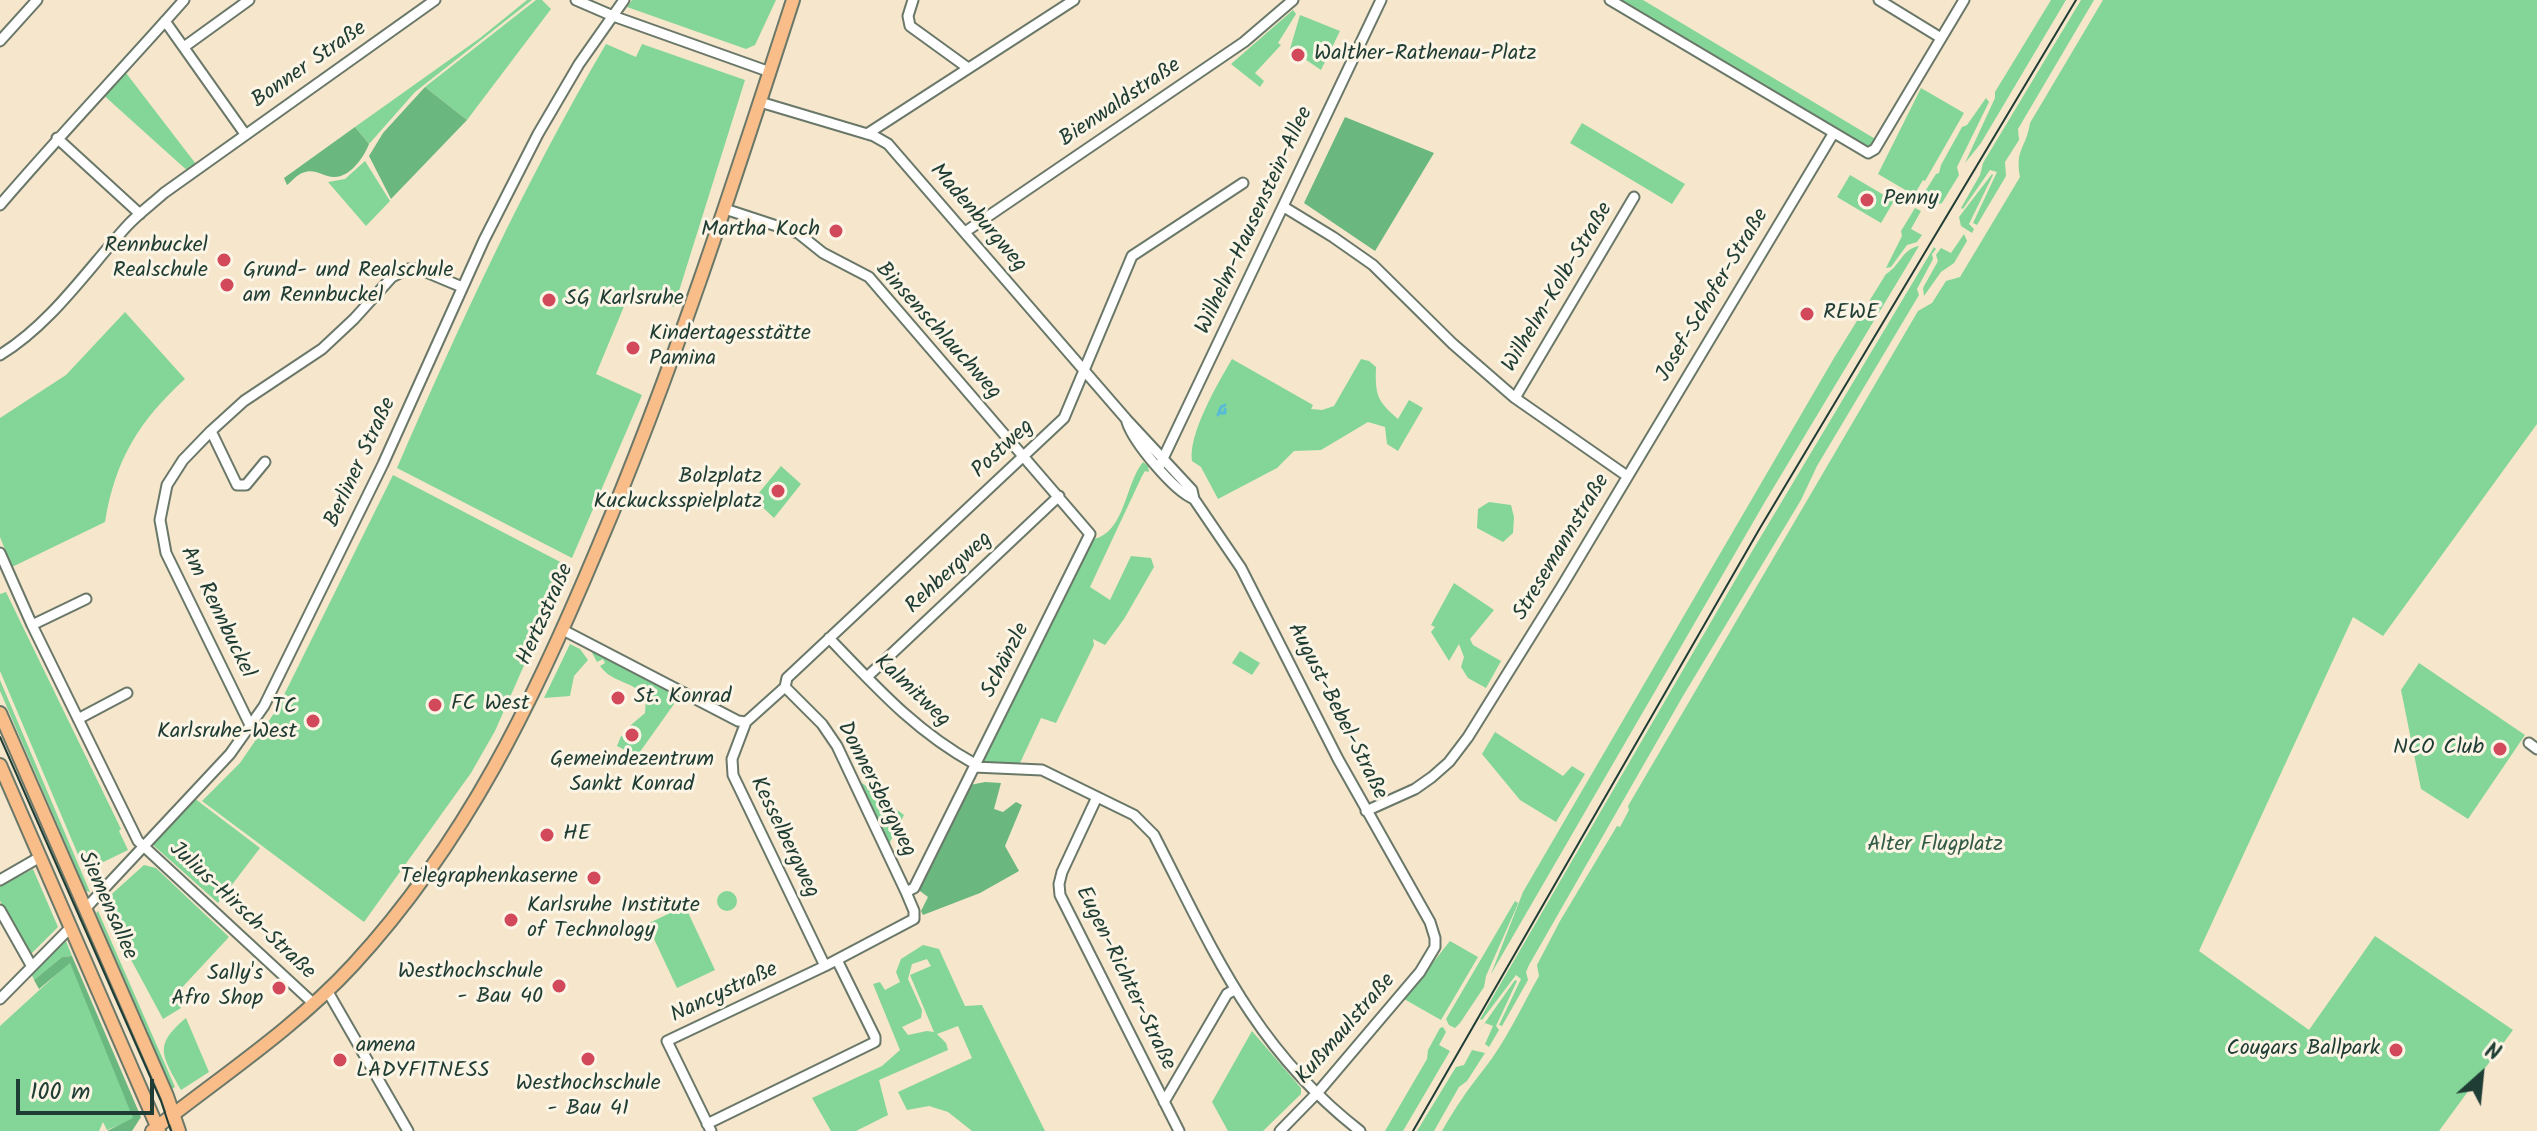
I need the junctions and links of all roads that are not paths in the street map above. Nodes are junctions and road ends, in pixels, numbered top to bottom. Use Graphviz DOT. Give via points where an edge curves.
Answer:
graph roads {
  1 [pos="37,0"];
  2 [pos="184,0"];
  3 [pos="249,0"];
  4 [pos="435,0"];
  5 [pos="576,0"];
  6 [pos="624,0"];
  7 [pos="793,0"];
  8 [pos="913,0"];
  9 [pos="1074,0"];
  10 [pos="1293,0"];
  11 [pos="1381,0"];
  12 [pos="1610,0"];
  13 [pos="1964,0"];
  14 [pos="1885,2"];
  15 [pos="613,16"];
  16 [pos="165,21"];
  17 [pos="1941,38"];
  18 [pos="0,41"];
  19 [pos="184,47"];
  20 [pos="968,68"];
  21 [pos="770,72"];
  22 [pos="760,102"];
  23 [pos="245,134"];
  24 [pos="867,134"];
  25 [pos="1833,134"];
  26 [pos="57,138"];
  27 [pos="1243,183"];
  28 [pos="1634,197"];
  29 [pos="0,205"];
  30 [pos="1284,207"];
  31 [pos="725,209"];
  32 [pos="140,214"];
  33 [pos="965,232"];
  34 [pos="462,287"];
  35 [pos="0,355"];
  36 [pos="1085,371"];
  37 [pos="1515,398"];
  38 [pos="211,431"];
  39 [pos="1024,456"];
  40 [pos="265,462"];
  41 [pos="1161,462"];
  42 [pos="1627,476"];
  43 [pos="1059,496"];
  44 [pos="0,553"];
  45 [pos="86,599"];
  46 [pos="32,625"];
  47 [pos="563,630"];
  48 [pos="829,638"];
  49 [pos="867,677"];
  50 [pos="785,687"];
  51 [pos="127,693"];
  52 [pos="0,713"];
  53 [pos="78,719"];
  54 [pos="746,722"];
  55 [pos="251,727"];
  56 [pos="0,765"];
  57 [pos="974,765"];
  58 [pos="1097,797"];
  59 [pos="1366,811"];
  60 [pos="144,847"];
  61 [pos="40,857"];
  62 [pos="0,880"];
  63 [pos="906,892"];
  64 [pos="86,908"];
  65 [pos="0,910"];
  66 [pos="914,919"];
  67 [pos="71,927"];
  68 [pos="1435,947"];
  69 [pos="837,960"];
  70 [pos="31,965"];
  71 [pos="825,966"];
  72 [pos="1234,990"];
  73 [pos="328,992"];
  74 [pos="0,999"];
  75 [pos="314,1004"];
  76 [pos="1315,1095"];
  77 [pos="1164,1102"];
  78 [pos="174,1115"];
  79 [pos="709,1127"];
  80 [pos="156,1130"];
  81 [pos="179,1131"];
  82 [pos="408,1131"];
  83 [pos="1179,1131"];
  84 [pos="1280,1131"];
  85 [pos="1360,1131"];
  1 -- 18 [label="street"];
  2 -- 16 [label="street"];
  3 -- 19 [label="street"];
  4 -- 23 [label="street, Bonner Straße"];
  5 -- 15 [label="street"];
  6 -- 15 [label="street, Berliner Straße"];
  7 -- 21 [label="main road, Hertzstraße"];
  8 -- 20 [label="street" via="910,26"];
  9 -- 20 [label="street"];
  10 -- 33 [label="street, Bienwaldstraße" via="1235,48"];
  11 -- 30 [label="street, Wilhelm-Hausenstein-Allee"];
  12 -- 25 [label="street"];
  13 -- 17 [label="street"];
  14 -- 17 [label="street"];
  15 -- 21 [label="street"];
  15 -- 34 [label="street, Berliner Straße" via="538,134"];
  16 -- 19 [label="street, Bonner Straße"];
  16 -- 26 [label="street"];
  17 -- 25 [label="street" via="1875,149 1868,153"];
  19 -- 23 [label="street, Bonner Straße"];
  20 -- 24 [label="street"];
  21 -- 22 [label="main road, Hertzstraße"];
  22 -- 24 [label="street, Madenburgweg"];
  22 -- 31 [label="main road, Hertzstraße"];
  23 -- 32 [label="street, Bonner Straße"];
  24 -- 33 [label="street, Madenburgweg" via="888,144"];
  25 -- 42 [label="street, Josef-Schofer-Straße"];
  26 -- 29 [label="street"];
  26 -- 32 [label="street"];
  27 -- 36 [label="street, Postweg" via="1132,256"];
  28 -- 37 [label="street, Wilhelm-Kolb-Straße"];
  30 -- 37 [label="street, Stresemannstraße" via="1373,265"];
  30 -- 41 [label="street, Wilhelm-Hausenstein-Allee"];
  31 -- 39 [label="street, Binsenschlauchweg" via="798,233 869,277"];
  31 -- 47 [label="main road, Hertzstraße" via="652,416"];
  32 -- 35 [label="street, Bonner Straße" via="43,321"];
  33 -- 36 [label="street, Madenburgweg"];
  34 -- 38 [label="street, Am Rennbuckel" via="424,270 397,273 322,349 244,401"];
  34 -- 55 [label="street, Berliner Straße" via="383,464"];
  36 -- 39 [label="street, Postweg" via="1068,414"];
  36 -- 41 [label="street, Madenburgweg"];
  37 -- 42 [label="street, Stresemannstraße"];
  38 -- 40 [label="street" via="237,485 246,485"];
  38 -- 55 [label="street, Am Rennbuckel" via="167,485 162,537"];
  39 -- 43 [label="street, Schänzle"];
  39 -- 48 [label="street, Postweg"];
  41 -- 59 [label="street, August-Bebel-Straße" via="1192,490 1247,578"];
  42 -- 59 [label="street, Stresemannstraße" via="1449,762 1423,783"];
  43 -- 49 [label="street, Rehbergweg"];
  43 -- 57 [label="street, Schänzle" via="1090,537"];
  44 -- 46 [label="street, Julius-Hirsch-Straße"];
  45 -- 46 [label="street"];
  46 -- 53 [label="street, Julius-Hirsch-Straße"];
  47 -- 54 [label="street"];
  47 -- 73 [label="main road, Hertzstraße" via="509,744 471,809 390,921"];
  48 -- 49 [label="street, Kalmitweg"];
  48 -- 50 [label="street, Postweg" via="787,678"];
  49 -- 57 [label="street, Kalmitweg" via="915,725"];
  50 -- 54 [label="street, Postweg"];
  50 -- 63 [label="street, Donnersbergweg" via="837,746"];
  51 -- 53 [label="street"];
  52 -- 64 [label="main road, Siemensallee"];
  53 -- 60 [label="street, Julius-Hirsch-Straße"];
  54 -- 71 [label="street, Kesselbergweg" via="732,759 733,775"];
  55 -- 60 [label="street, Berliner Straße"];
  56 -- 61 [label="main road, Siemensallee"];
  57 -- 58 [label="street" via="1037,769"];
  57 -- 63 [label="street, Schänzle" via="914,888"];
  58 -- 72 [label="street" via="1150,829"];
  58 -- 77 [label="street, Eugen-Richter-Straße" via="1062,872 1060,895"];
  59 -- 68 [label="street, August-Bebel-Straße" via="1430,922"];
  60 -- 64 [label="street, Berliner Straße"];
  60 -- 75 [label="street, Julius-Hirsch-Straße"];
  61 -- 62 [label="street"];
  61 -- 67 [label="main road, Siemensallee"];
  63 -- 66 [label="street, Donnersbergweg"];
  64 -- 78 [label="main road, Siemensallee"];
  65 -- 70 [label="street"];
  66 -- 69 [label="street, Nancystraße"];
  67 -- 70 [label="street"];
  67 -- 80 [label="main road, Siemensallee"];
  68 -- 76 [label="street, Kußmaulstraße" via="1420,972"];
  69 -- 71 [label="street, Nancystraße"];
  69 -- 79 [label="street, Nancystraße" via="874,1043"];
  70 -- 74 [label="street"];
  71 -- 79 [label="street, Nancystraße" via="667,1041"];
  72 -- 76 [label="street"];
  72 -- 77 [label="street"];
  73 -- 75 [label="main road, Hertzstraße"];
  73 -- 82 [label="street"];
  75 -- 78 [label="main road, Hertzstraße"];
  76 -- 84 [label="street, Kußmaulstraße"];
  76 -- 85 [label="street"];
  77 -- 83 [label="street, Eugen-Richter-Straße"];
  78 -- 80 [label="main road, Hertzstraße"];
  78 -- 81 [label="main road, Siemensallee"];
}
